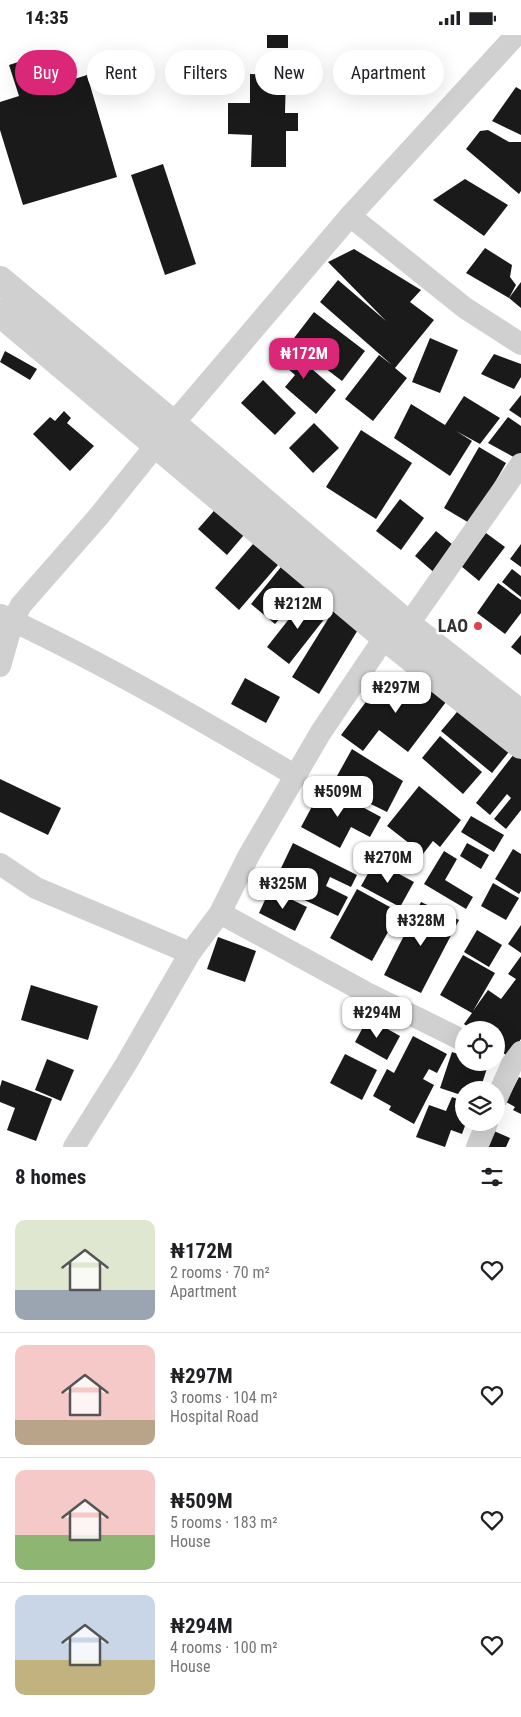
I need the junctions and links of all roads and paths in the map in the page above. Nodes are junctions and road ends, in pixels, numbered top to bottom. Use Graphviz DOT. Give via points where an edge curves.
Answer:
graph roads {
  1 [pos="516,35"];
  2 [pos="350,216"];
  3 [pos="0,281"];
  4 [pos="0,313"];
  5 [pos="521,344"];
  6 [pos="164,434"];
  7 [pos="521,464"];
  8 [pos="6,618"];
  9 [pos="398,627"];
  10 [pos="0,666"];
  11 [pos="521,714"];
  12 [pos="521,745"];
  13 [pos="296,775"];
  14 [pos="0,864"];
  15 [pos="220,913"];
  16 [pos="190,953"];
  17 [pos="455,1037"];
  18 [pos="512,1060"];
  19 [pos="504,1081"];
  20 [pos="484,1131"];
  21 [pos="74,1147"];
  22 [pos="477,1147"];
  1 -- 2 [label="street"];
  2 -- 5 [label="street" via="465,308"];
  2 -- 6 [label="street"];
  3 -- 6 [label="street"];
  4 -- 6 [label="street"];
  6 -- 8 [label="street" via="99,515"];
  6 -- 9 [label="street"];
  7 -- 9 [label="street"];
  8 -- 10 [label="street"];
  8 -- 13 [label="street" via="69,647"];
  9 -- 11 [label="street"];
  9 -- 12 [label="street"];
  9 -- 13 [label="street" via="321,732"];
  13 -- 15 [label="street"];
  14 -- 16 [label="street" via="36,888"];
  15 -- 16 [label="street"];
  15 -- 17 [label="street"];
  16 -- 21 [label="street"];
  18 -- 19 [label="street"];
  20 -- 22 [label="street"];
}
